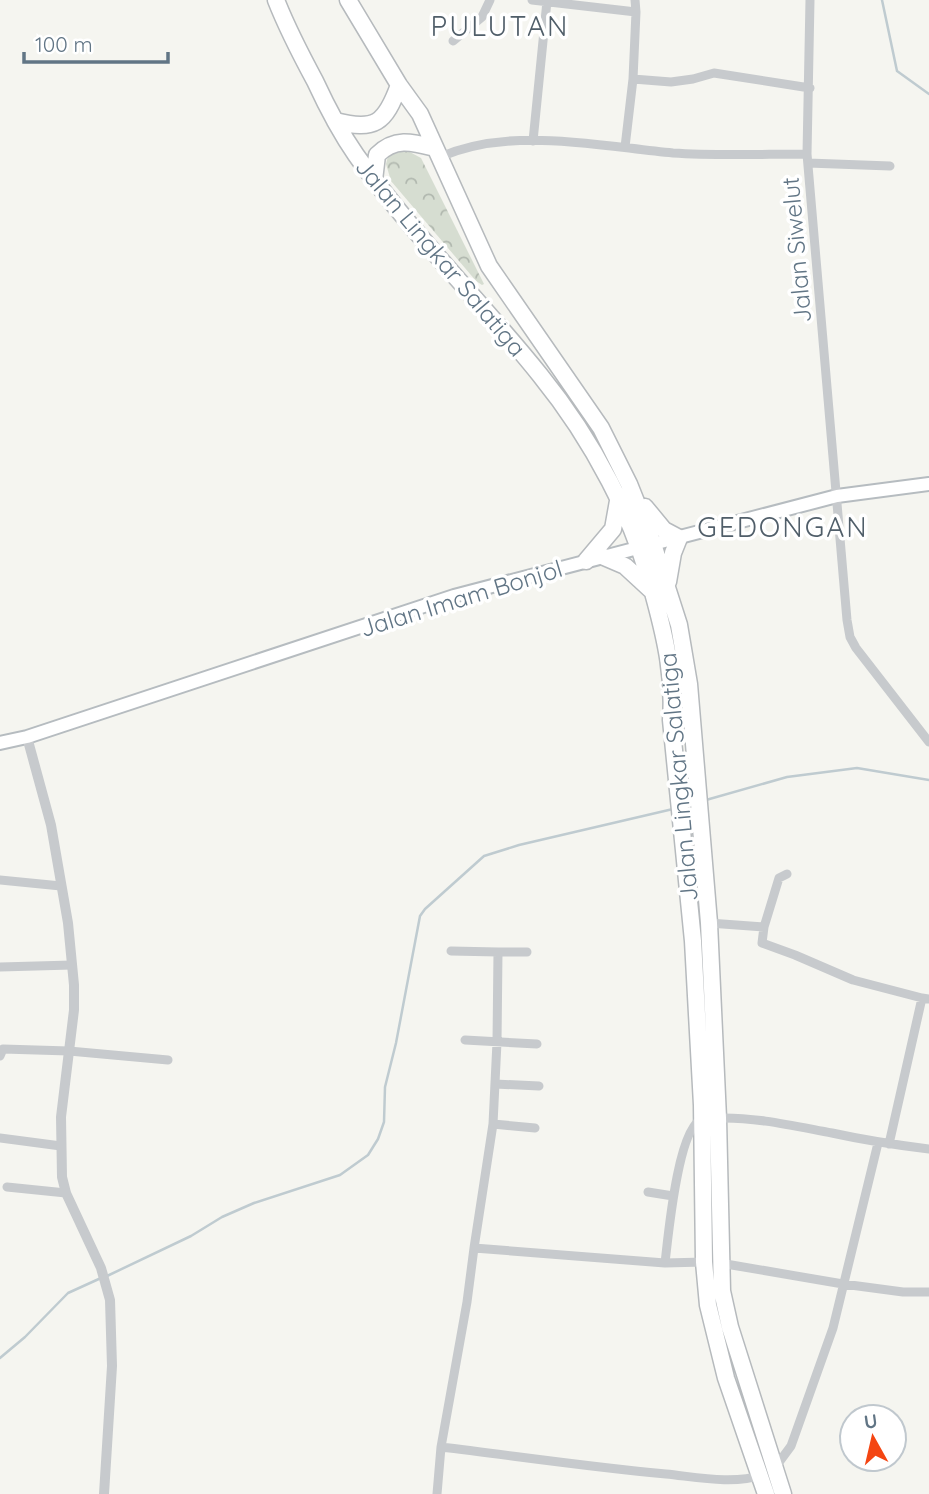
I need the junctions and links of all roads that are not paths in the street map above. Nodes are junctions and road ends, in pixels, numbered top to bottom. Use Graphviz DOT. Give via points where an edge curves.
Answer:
graph roads {
  1 [pos="276,0"];
  2 [pos="348,0"];
  3 [pos="490,0"];
  4 [pos="532,0"];
  5 [pos="635,0"];
  6 [pos="810,0"];
  7 [pos="547,1"];
  8 [pos="636,12"];
  9 [pos="453,41"];
  10 [pos="633,79"];
  11 [pos="399,85"];
  12 [pos="810,88"];
  13 [pos="335,121"];
  14 [pos="533,141"];
  15 [pos="625,147"];
  16 [pos="437,152"];
  17 [pos="808,158"];
  18 [pos="890,166"];
  19 [pos="374,180"];
  20 [pos="629,484"];
  21 [pos="929,484"];
  22 [pos="837,496"];
  23 [pos="618,500"];
  24 [pos="679,538"];
  25 [pos="646,546"];
  26 [pos="604,557"];
  27 [pos="586,561"];
  28 [pos="660,591"];
  29 [pos="27,737"];
  30 [pos="929,742"];
  31 [pos="0,743"];
  32 [pos="787,874"];
  33 [pos="0,880"];
  34 [pos="61,886"];
  35 [pos="709,923"];
  36 [pos="764,927"];
  37 [pos="452,951"];
  38 [pos="498,952"];
  39 [pos="527,952"];
  40 [pos="72,965"];
  41 [pos="0,967"];
  42 [pos="926,998"];
  43 [pos="465,1040"];
  44 [pos="498,1042"];
  45 [pos="537,1044"];
  46 [pos="69,1051"];
  47 [pos="0,1056"];
  48 [pos="168,1060"];
  49 [pos="495,1084"];
  50 [pos="539,1086"];
  51 [pos="710,1118"];
  52 [pos="493,1124"];
  53 [pos="535,1128"];
  54 [pos="0,1138"];
  55 [pos="878,1143"];
  56 [pos="889,1144"];
  57 [pos="61,1146"];
  58 [pos="929,1149"];
  59 [pos="7,1187"];
  60 [pos="648,1192"];
  61 [pos="66,1193"];
  62 [pos="673,1196"];
  63 [pos="474,1248"];
  64 [pos="665,1263"];
  65 [pos="712,1263"];
  66 [pos="843,1284"];
  67 [pos="929,1292"];
  68 [pos="441,1447"];
  69 [pos="766,1473"];
  70 [pos="104,1494"];
  71 [pos="437,1494"];
  72 [pos="766,1494"];
  73 [pos="783,1494"];
  1 -- 13 [label="highway, Jalan Lingkar Salatiga"];
  2 -- 11 [label="highway, Jalan Lingkar Salatiga"];
  3 -- 9 [label="street" via="478,21"];
  4 -- 7 [label="street"];
  5 -- 8 [label="street"];
  6 -- 12 [label="street, Jalan Siwelut"];
  7 -- 8 [label="street"];
  7 -- 14 [label="street"];
  8 -- 10 [label="street"];
  10 -- 12 [label="street" via="671,82 714,73"];
  10 -- 15 [label="street"];
  11 -- 13 [label="highway" via="392,105 376,124 366,127"];
  11 -- 16 [label="highway, Jalan Lingkar Salatiga" via="420,114"];
  12 -- 17 [label="street, Jalan Siwelut"];
  13 -- 19 [label="highway, Jalan Lingkar Salatiga"];
  14 -- 15 [label="street"];
  14 -- 16 [label="street" via="499,141"];
  15 -- 17 [label="street"];
  16 -- 19 [label="highway" via="405,141 393,143 377,155"];
  16 -- 20 [label="highway, Jalan Lingkar Salatiga" via="489,266 601,428"];
  17 -- 18 [label="street"];
  17 -- 22 [label="street, Jalan Siwelut"];
  19 -- 23 [label="highway, Jalan Lingkar Salatiga" via="541,376 586,439"];
  20 -- 24 [label="highway" via="654,521"];
  20 -- 25 [label="highway, Jalan Lingkar Salatiga"];
  21 -- 22 [label="main road, Jalan Imam Bonjol"];
  22 -- 24 [label="main road, Jalan Imam Bonjol"];
  22 -- 30 [label="street, Jalan Siwelut" via="850,637"];
  23 -- 25 [label="highway, Jalan Lingkar Salatiga"];
  23 -- 27 [label="highway" via="613,529"];
  24 -- 25 [label="main road, Jalan Imam Bonjol"];
  24 -- 28 [label="highway"];
  25 -- 26 [label="main road, Jalan Imam Bonjol"];
  25 -- 28 [label="highway, Jalan Lingkar Salatiga"];
  26 -- 27 [label="main road, Jalan Imam Bonjol"];
  26 -- 28 [label="highway"];
  27 -- 29 [label="main road, Jalan Imam Bonjol" via="454,596"];
  28 -- 35 [label="highway, Jalan Lingkar Salatiga" via="679,625 689,684"];
  28 -- 51 [label="highway, Jalan Lingkar Salatiga" via="673,689 671,720"];
  29 -- 31 [label="main road, Jalan Imam Bonjol"];
  29 -- 34 [label="street" via="51,825"];
  32 -- 36 [label="street" via="779,878"];
  33 -- 34 [label="street"];
  34 -- 40 [label="street"];
  35 -- 36 [label="street"];
  35 -- 51 [label="highway, Jalan Lingkar Salatiga"];
  36 -- 42 [label="street" via="764,945 853,980"];
  37 -- 38 [label="street"];
  38 -- 39 [label="street"];
  38 -- 44 [label="street"];
  40 -- 41 [label="street"];
  40 -- 46 [label="street" via="74,1010"];
  42 -- 56 [label="street"];
  43 -- 44 [label="street"];
  44 -- 45 [label="street"];
  44 -- 49 [label="street"];
  46 -- 47 [label="street" via="5,1049"];
  46 -- 48 [label="street"];
  46 -- 57 [label="street"];
  49 -- 50 [label="street"];
  49 -- 52 [label="street"];
  51 -- 55 [label="street" via="774,1122"];
  51 -- 62 [label="street" via="692,1125"];
  51 -- 65 [label="highway, Jalan Lingkar Salatiga"];
  52 -- 53 [label="street"];
  52 -- 63 [label="street"];
  54 -- 57 [label="street"];
  55 -- 56 [label="street"];
  55 -- 66 [label="street"];
  56 -- 58 [label="street"];
  57 -- 61 [label="street"];
  59 -- 61 [label="street"];
  60 -- 62 [label="street"];
  61 -- 70 [label="street" via="101,1268 110,1300 112,1366"];
  62 -- 64 [label="street"];
  63 -- 64 [label="street"];
  63 -- 68 [label="street"];
  64 -- 65 [label="street"];
  65 -- 66 [label="street"];
  65 -- 69 [label="highway, Jalan Lingkar Salatiga"];
  66 -- 67 [label="street"];
  66 -- 69 [label="street" via="833,1328 791,1446"];
  68 -- 69 [label="street" via="690,1476 746,1479"];
  68 -- 71 [label="street"];
  69 -- 72 [label="highway, Jalan Lingkar Salatiga"];
  69 -- 73 [label="highway, Jalan Lingkar Salatiga"];
}
